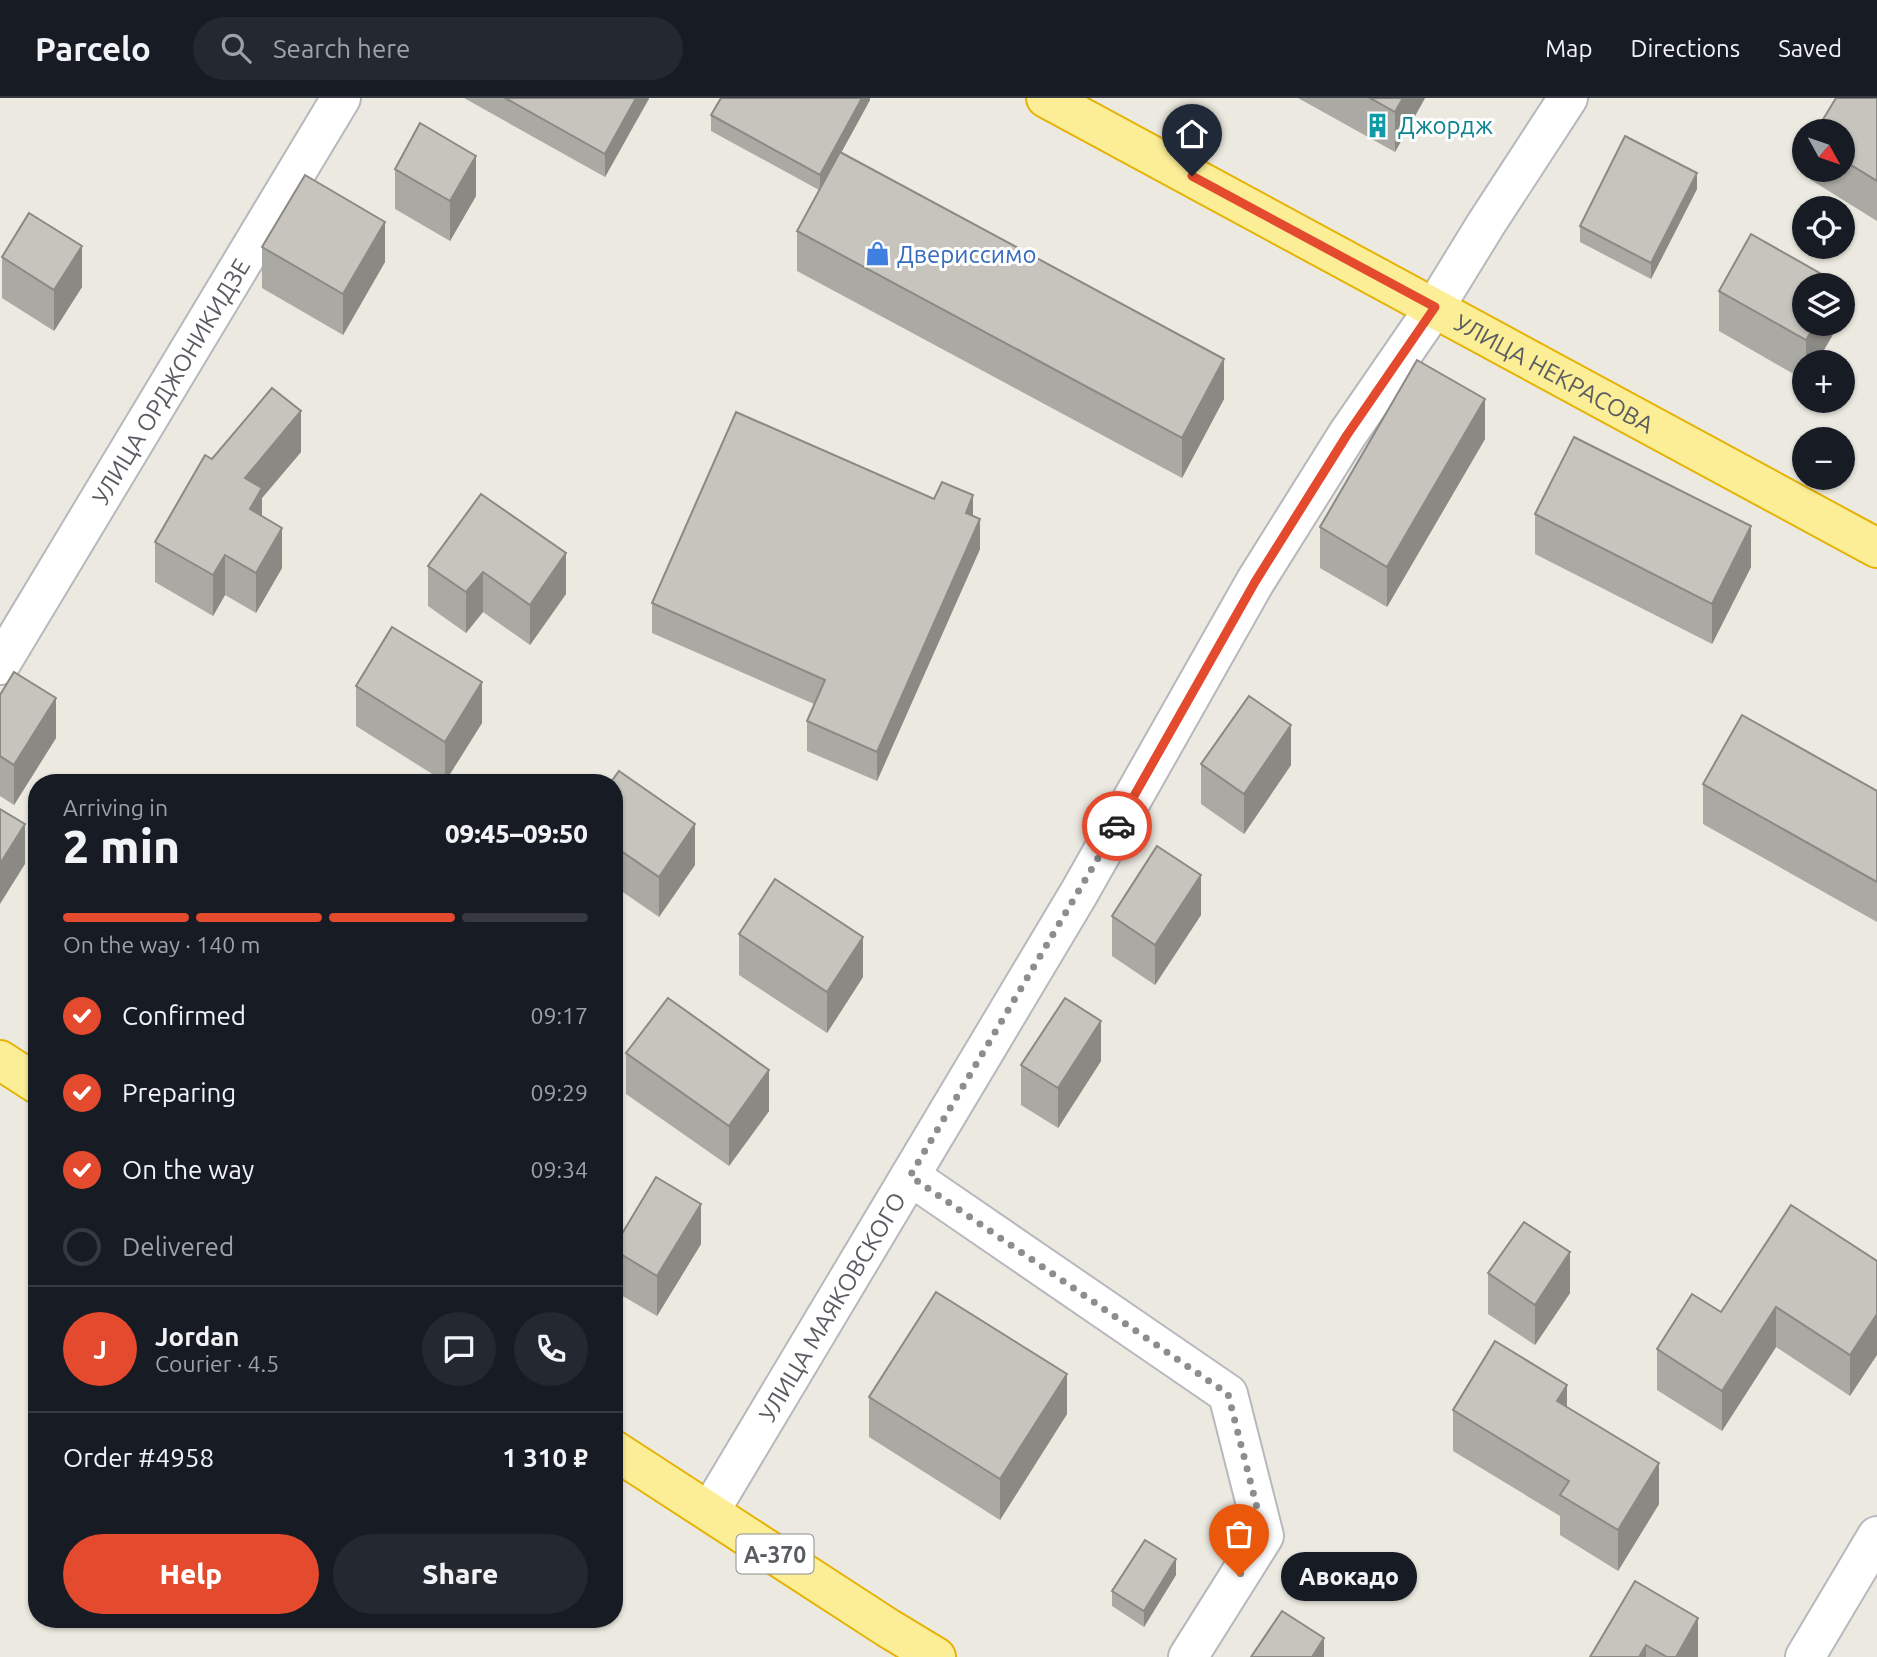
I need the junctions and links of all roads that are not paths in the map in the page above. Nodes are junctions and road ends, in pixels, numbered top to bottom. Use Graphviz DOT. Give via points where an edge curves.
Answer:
graph roads {
  1 [pos="341,98"];
  2 [pos="1045,98"];
  3 [pos="1568,98"];
  4 [pos="1435,307"];
  5 [pos="1877,548"];
  6 [pos="0,665"];
  7 [pos="0,1060"];
  8 [pos="28,1077"];
  9 [pos="910,1176"];
  10 [pos="623,1456"];
  11 [pos="710,1511"];
  12 [pos="1877,1536"];
  13 [pos="936,1657"];
  14 [pos="1188,1657"];
  15 [pos="1805,1657"];
  1 -- 6 [label="street, УЛИЦА ОРДЖОНИКИДЗЕ"];
  2 -- 4 [label="highway, УЛИЦА НЕКРАСОВА"];
  3 -- 4 [label="street, УЛИЦА МАЯКОВСКОГО"];
  4 -- 5 [label="highway, УЛИЦА НЕКРАСОВА"];
  4 -- 9 [label="street, УЛИЦА МАЯКОВСКОГО" via="1347,435 1255,582 1079,893"];
  7 -- 8 [label="highway"];
  9 -- 11 [label="street, УЛИЦА МАЯКОВСКОГО"];
  9 -- 14 [label="street" via="1228,1394 1264,1535"];
  10 -- 11 [label="highway, А-370"];
  11 -- 13 [label="highway, А-370"];
  12 -- 15 [label="street"];
}
